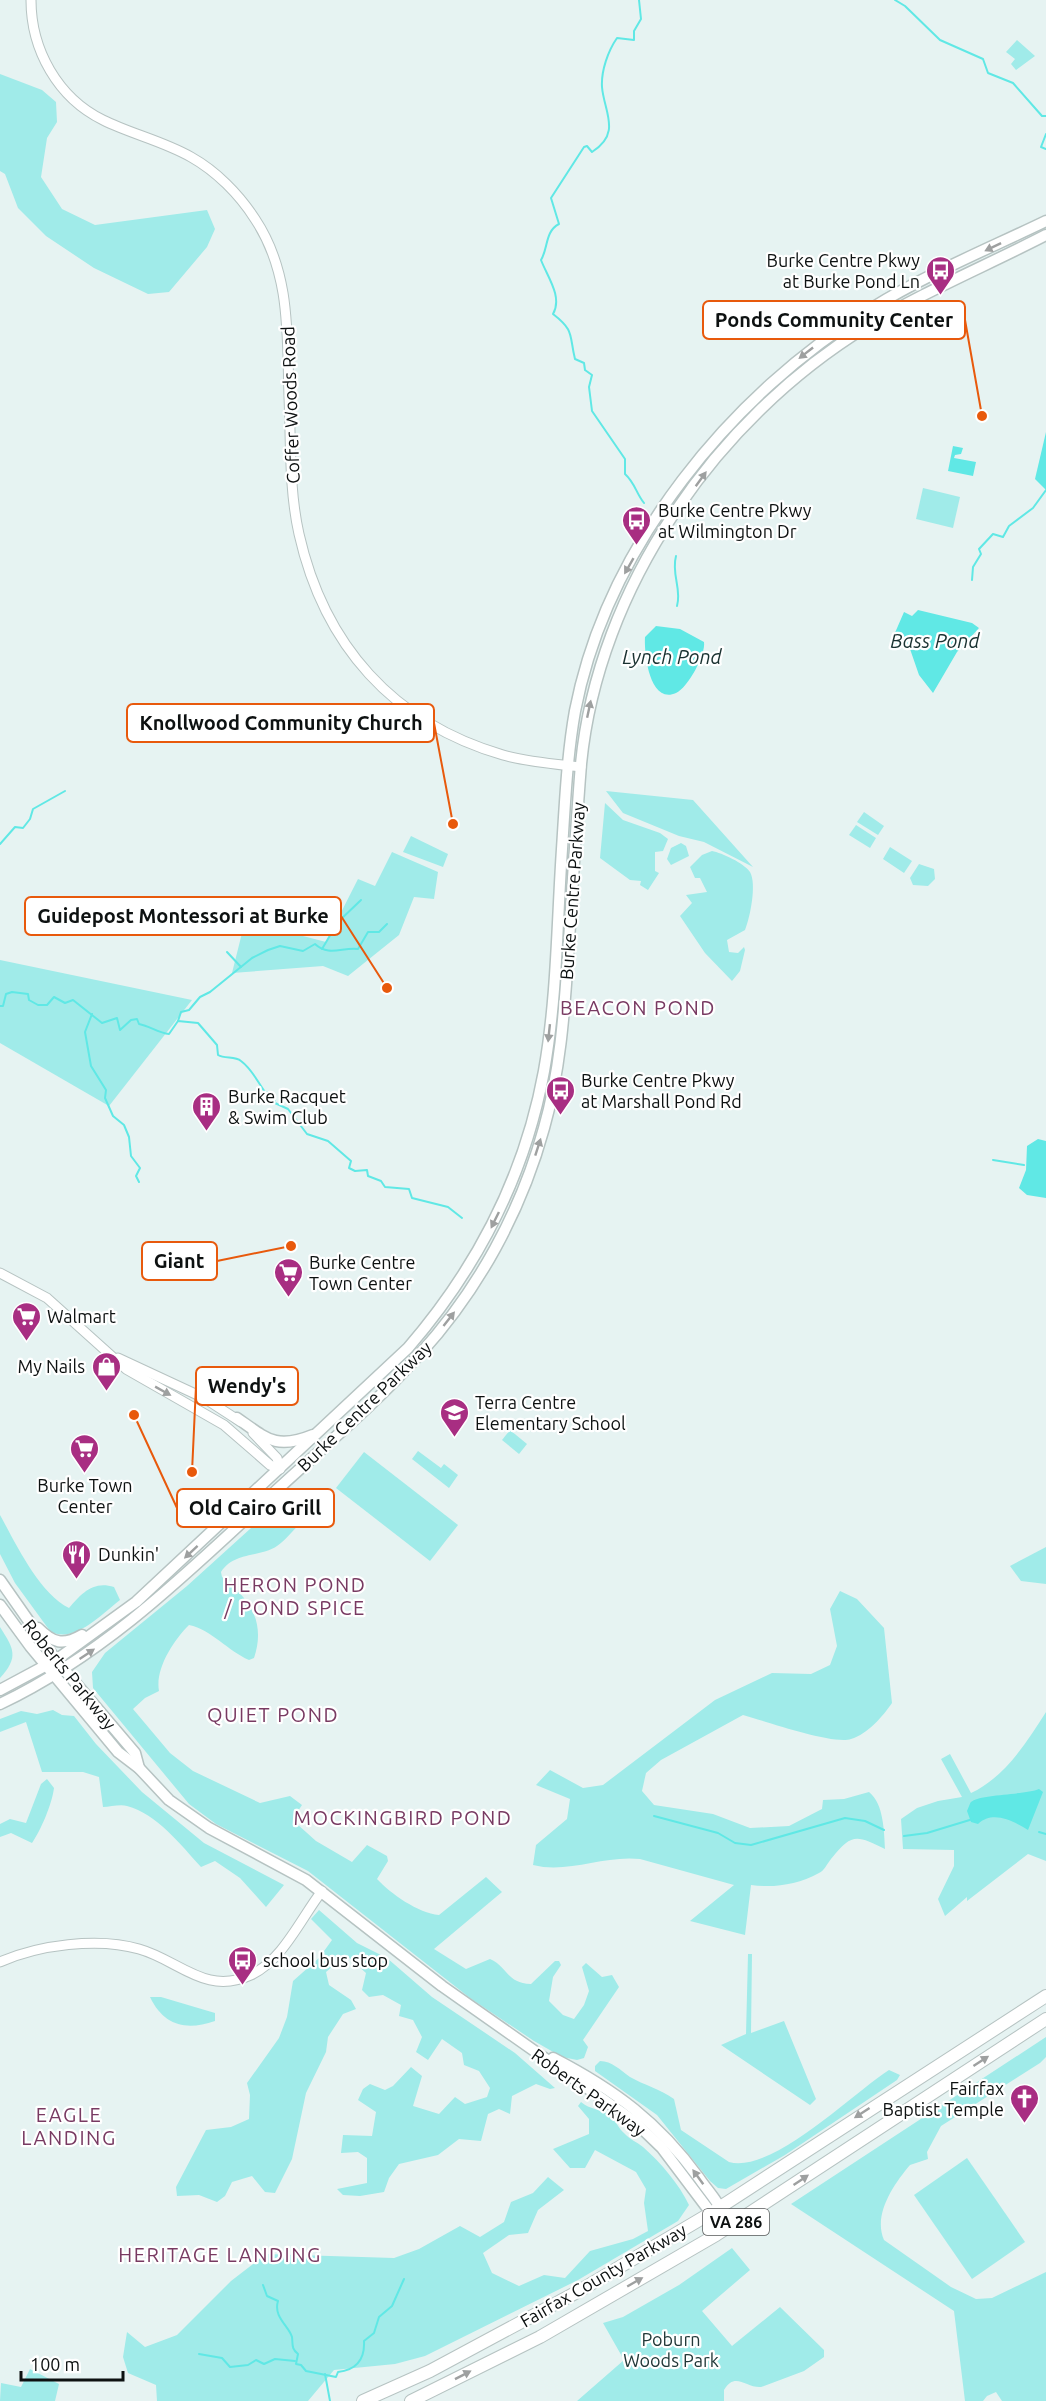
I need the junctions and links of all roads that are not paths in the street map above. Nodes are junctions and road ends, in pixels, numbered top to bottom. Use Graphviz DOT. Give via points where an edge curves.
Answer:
graph roads {
  1 [pos="31,0"];
  2 [pos="1046,221"];
  3 [pos="1046,235"];
  4 [pos="568,765"];
  5 [pos="581,767"];
  6 [pos="538,1097"];
  7 [pos="552,1100"];
  8 [pos="0,1273"];
  9 [pos="115,1358"];
  10 [pos="237,1418"];
  11 [pos="319,1433"];
  12 [pos="280,1469"];
  13 [pos="289,1479"];
  14 [pos="0,1580"];
  15 [pos="136,1602"];
  16 [pos="14,1603"];
  17 [pos="0,1605"];
  18 [pos="56,1660"];
  19 [pos="45,1666"];
  20 [pos="64,1670"];
  21 [pos="54,1676"];
  22 [pos="0,1690"];
  23 [pos="0,1704"];
  24 [pos="139,1768"];
  25 [pos="322,1891"];
  26 [pos="0,1962"];
  27 [pos="1046,1996"];
  28 [pos="1046,2019"];
  29 [pos="715,2210"];
  30 [pos="730,2226"];
  31 [pos="363,2401"];
  32 [pos="411,2401"];
  1 -- 4 [label="street, Coffer Woods Road" via="40,51 66,93 103,120 198,161 238,196 269,243 284,285 293,484 299,533 315,587 355,661 397,700 431,724 505,756"];
  2 -- 4 [label="main road, Burke Centre Parkway, one-way" via="902,291 838,329 788,368 728,426 668,502 612,600 582,682"];
  5 -- 3 [label="main road, Burke Centre Parkway, one-way" via="592,698 618,616 668,527 723,451 803,372 863,328"];
  4 -- 5 [label="street, Coffer Woods Road"];
  4 -- 6 [label="main road, Burke Centre Parkway, one-way" via="550,1021"];
  5 -- 7 [label="main road, Burke Centre Parkway" via="563,1019"];
  6 -- 7 [label="main road"];
  6 -- 11 [label="main road, Burke Centre Parkway, one-way" via="522,1157 503,1203 462,1279 408,1348"];
  13 -- 7 [label="main road, Burke Centre Parkway, one-way" via="408,1367 468,1293 516,1206"];
  8 -- 9 [label="street" via="47,1298"];
  9 -- 10 [label="street" via="204,1398"];
  9 -- 12 [label="street, one-way" via="136,1375 224,1425 270,1465"];
  10 -- 11 [label="main road" via="268,1440 279,1443 296,1442"];
  10 -- 12 [label="street" via="278,1458"];
  11 -- 12 [label="main road, Burke Centre Parkway"];
  12 -- 13 [label="main road"];
  12 -- 15 [label="main road, Burke Centre Parkway, one-way"];
  20 -- 13 [label="main road, Burke Centre Parkway, one-way" via="158,1601"];
  14 -- 16 [label="main road, Roberts Parkway"];
  15 -- 16 [label="main road" via="66,1643 50,1639"];
  15 -- 18 [label="main road, Burke Centre Parkway"];
  16 -- 18 [label="main road, Roberts Parkway"];
  17 -- 19 [label="main road, Roberts Parkway"];
  18 -- 19 [label="main road, Burke Centre Parkway"];
  18 -- 20 [label="main road, Roberts Parkway"];
  19 -- 21 [label="main road, Roberts Parkway"];
  19 -- 22 [label="main road, Burke Centre Parkway"];
  20 -- 21 [label="main road, Burke Centre Parkway"];
  20 -- 24 [label="main road, Roberts Parkway" via="135,1753"];
  21 -- 23 [label="main road, Burke Centre Parkway"];
  21 -- 24 [label="main road, Roberts Parkway" via="118,1752"];
  24 -- 25 [label="main road, Roberts Parkway" via="169,1800 209,1828"];
  25 -- 26 [label="street" via="276,1955 242,1977 203,1979 154,1954 121,1945 49,1946"];
  25 -- 29 [label="main road, Roberts Parkway" via="499,2026 601,2084 645,2116 673,2144"];
  27 -- 29 [label="highway, Fairfax County Parkway / VA 286, one-way"];
  30 -- 28 [label="highway, Fairfax County Parkway / VA 286, one-way"];
  29 -- 30 [label="main road, Roberts Parkway"];
  29 -- 31 [label="highway, Fairfax County Parkway / VA 286" via="570,2296 430,2371"];
  32 -- 30 [label="highway, Fairfax County Parkway / VA 286, one-way" via="540,2337"];
}
